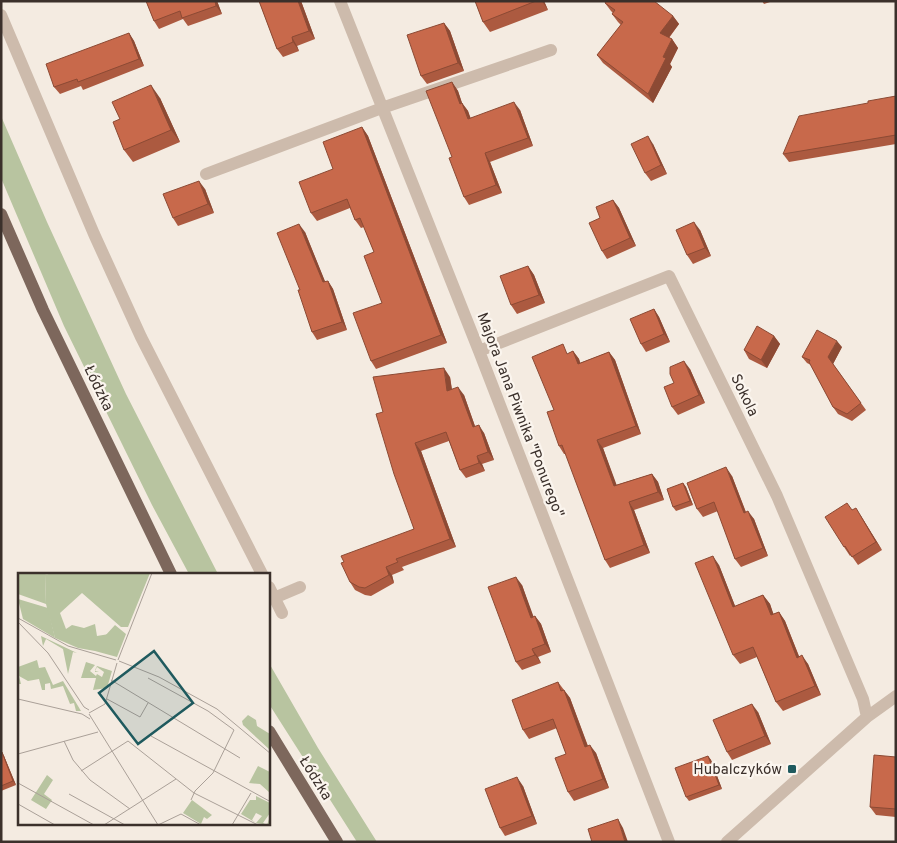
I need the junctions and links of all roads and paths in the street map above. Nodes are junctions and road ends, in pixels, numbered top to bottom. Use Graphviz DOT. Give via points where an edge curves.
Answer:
graph roads {
  1 [pos="340,1"];
  2 [pos="1,15"];
  3 [pos="550,50"];
  4 [pos="382,108"];
  5 [pos="206,174"];
  6 [pos="1,214"];
  7 [pos="479,351"];
  8 [pos="171,573"];
  9 [pos="261,573"];
  10 [pos="300,587"];
  11 [pos="272,593"];
  12 [pos="282,613"];
  13 [pos="896,696"];
  14 [pos="867,718"];
  15 [pos="270,733"];
  16 [pos="337,842"];
  17 [pos="669,842"];
  18 [pos="727,842"];
  1 -- 4 [label="street, Majora Jana Piwnika \"Ponurego\""];
  2 -- 9 [label="street" via="94,234 142,337"];
  3 -- 4 [label="street"];
  4 -- 5 [label="street"];
  4 -- 7 [label="street, Majora Jana Piwnika \"Ponurego\""];
  6 -- 8 [label="main road, Łódzka" via="43,310"];
  7 -- 14 [label="street, Sokola" via="669,276 777,496 863,699"];
  7 -- 17 [label="street, Majora Jana Piwnika \"Ponurego\""];
  10 -- 11 [label="street"];
  11 -- 12 [label="street"];
  13 -- 14 [label="street"];
  14 -- 18 [label="street"];
  15 -- 16 [label="main road, Łódzka"];
}
